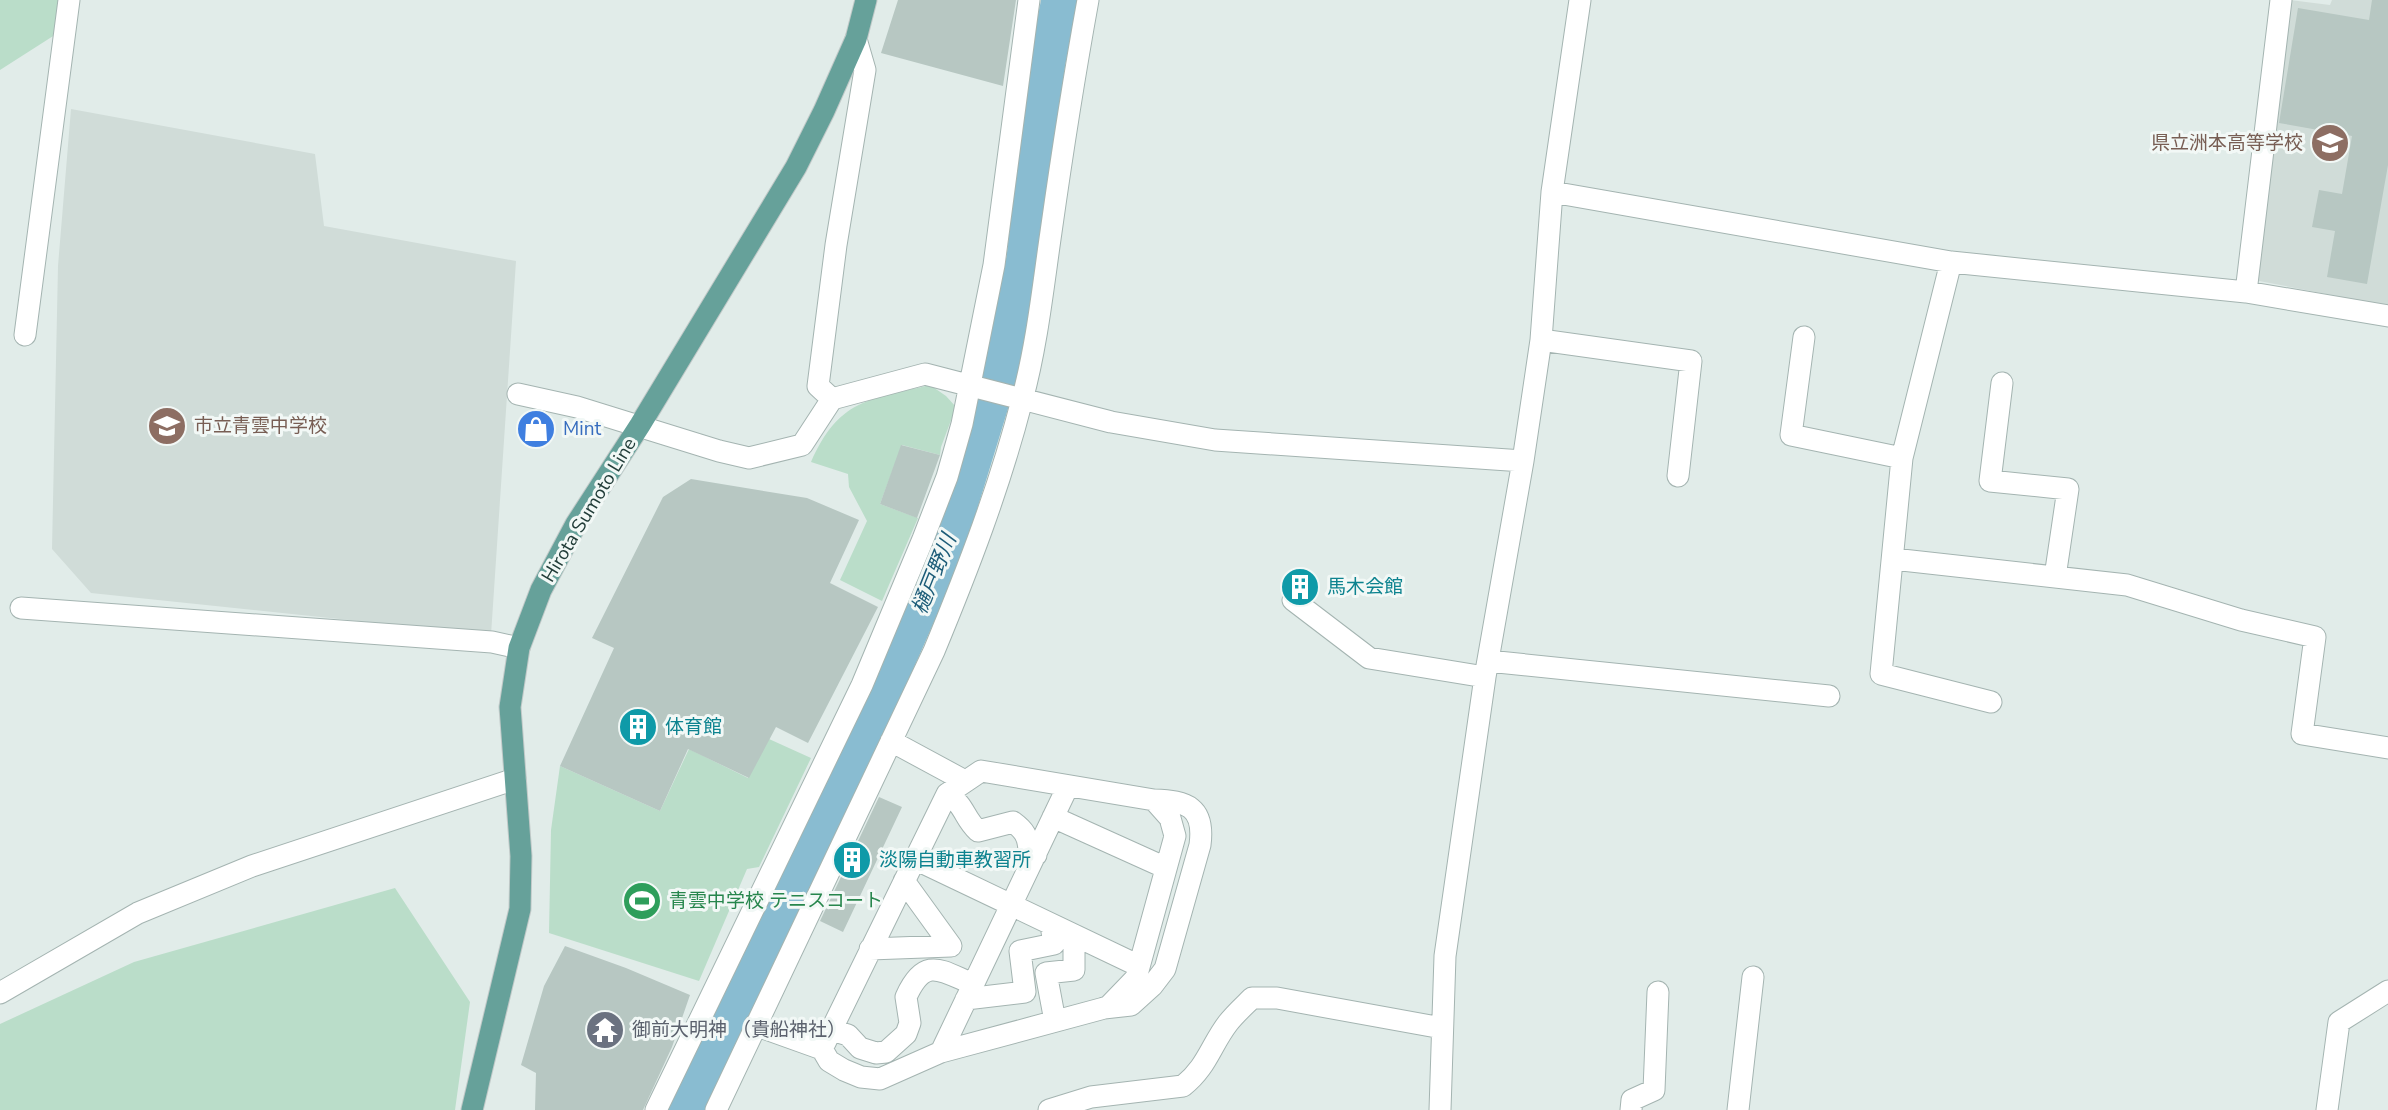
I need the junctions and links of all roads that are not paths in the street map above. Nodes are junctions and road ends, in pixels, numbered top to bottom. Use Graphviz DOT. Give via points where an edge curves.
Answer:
graph roads {
  1 [pos="69,0"];
  2 [pos="866,0"];
  3 [pos="1029,0"];
  4 [pos="1088,0"];
  5 [pos="1580,0"];
  6 [pos="2281,0"];
  7 [pos="856,39"];
  8 [pos="1552,192"];
  9 [pos="1951,262"];
  10 [pos="2246,292"];
  11 [pos="2388,317"];
  12 [pos="25,335"];
  13 [pos="1804,337"];
  14 [pos="1541,340"];
  15 [pos="2001,383"];
  16 [pos="968,386"];
  17 [pos="518,394"];
  18 [pos="1023,398"];
  19 [pos="832,399"];
  20 [pos="640,425"];
  21 [pos="1902,458"];
  22 [pos="1523,461"];
  23 [pos="1678,476"];
  24 [pos="1893,559"];
  25 [pos="2055,577"];
  26 [pos="1293,600"];
  27 [pos="21,608"];
  28 [pos="519,648"];
  29 [pos="1487,669"];
  30 [pos="1829,696"];
  31 [pos="1991,702"];
  32 [pos="891,741"];
  33 [pos="2388,748"];
  34 [pos="515,779"];
  35 [pos="965,781"];
  36 [pos="1069,786"];
  37 [pos="947,794"];
  38 [pos="1154,800"];
  39 [pos="1053,817"];
  40 [pos="1035,855"];
  41 [pos="915,859"];
  42 [pos="1166,868"];
  43 [pos="904,881"];
  44 [pos="1011,905"];
  45 [pos="1051,925"];
  46 [pos="1074,935"];
  47 [pos="870,949"];
  48 [pos="1139,966"];
  49 [pos="1753,976"];
  50 [pos="2388,990"];
  51 [pos="970,992"];
  52 [pos="1658,992"];
  53 [pos="0,993"];
  54 [pos="1104,1008"];
  55 [pos="1055,1021"];
  56 [pos="755,1025"];
  57 [pos="1442,1028"];
  58 [pos="827,1040"];
  59 [pos="941,1052"];
  60 [pos="471,1110"];
  61 [pos="656,1110"];
  62 [pos="716,1110"];
  63 [pos="1049,1110"];
  64 [pos="1440,1110"];
  65 [pos="1631,1110"];
  66 [pos="1738,1110"];
  67 [pos="2327,1110"];
  1 -- 12 [label="street"];
  2 -- 7 [label="main road, Hirota Sumoto Line"];
  3 -- 16 [label="street" via="994,265"];
  4 -- 18 [label="street"];
  5 -- 8 [label="street"];
  6 -- 10 [label="street"];
  7 -- 19 [label="street" via="865,70 818,386"];
  7 -- 20 [label="main road, Hirota Sumoto Line" via="796,167"];
  8 -- 9 [label="street"];
  8 -- 14 [label="street"];
  9 -- 10 [label="street"];
  9 -- 21 [label="street"];
  10 -- 11 [label="street"];
  13 -- 21 [label="street" via="1791,435"];
  14 -- 22 [label="street"];
  14 -- 23 [label="street" via="1691,361"];
  15 -- 25 [label="street" via="1990,481 2068,489"];
  16 -- 18 [label="street"];
  16 -- 19 [label="street" via="925,374"];
  16 -- 61 [label="street" via="947,477 862,685"];
  17 -- 20 [label="street"];
  18 -- 22 [label="street" via="1111,422 1216,440"];
  18 -- 32 [label="street" via="963,582"];
  19 -- 20 [label="street" via="802,445 749,458"];
  20 -- 28 [label="main road, Hirota Sumoto Line" via="576,524 541,590"];
  21 -- 24 [label="street"];
  22 -- 29 [label="street"];
  24 -- 25 [label="street"];
  24 -- 31 [label="street" via="1881,674"];
  25 -- 33 [label="street" via="2127,585 2315,637 2302,734"];
  26 -- 29 [label="street" via="1369,658"];
  27 -- 28 [label="street" via="492,642"];
  28 -- 34 [label="main road, Hirota Sumoto Line" via="510,707"];
  29 -- 30 [label="street"];
  29 -- 57 [label="street" via="1445,956"];
  32 -- 35 [label="street"];
  32 -- 56 [label="street"];
  34 -- 53 [label="street" via="252,866 138,913"];
  34 -- 60 [label="main road, Hirota Sumoto Line" via="520,909"];
  35 -- 36 [label="street" via="981,771"];
  35 -- 37 [label="street"];
  36 -- 38 [label="street"];
  36 -- 39 [label="street"];
  37 -- 40 [label="street" via="960,803 978,831 1013,822 1023,829"];
  37 -- 41 [label="street"];
  38 -- 42 [label="street" via="1170,818 1175,836"];
  38 -- 54 [label="street" via="1179,801 1195,812 1203,825 1200,845 1165,970 1131,1005"];
  39 -- 40 [label="street"];
  39 -- 42 [label="street"];
  40 -- 44 [label="street"];
  41 -- 43 [label="street"];
  41 -- 44 [label="street"];
  42 -- 48 [label="street"];
  43 -- 47 [label="street"];
  43 -- 47 [label="street" via="951,946"];
  44 -- 45 [label="street"];
  44 -- 51 [label="street"];
  45 -- 46 [label="street"];
  45 -- 51 [label="street" via="1054,944 1020,951 1025,992"];
  46 -- 48 [label="street"];
  46 -- 55 [label="street" via="1074,970 1046,973"];
  47 -- 58 [label="street"];
  48 -- 54 [label="street" via="1136,978"];
  49 -- 66 [label="street"];
  50 -- 67 [label="street" via="2339,1022"];
  51 -- 58 [label="street" via="945,970 930,970 918,976 906,997 910,1023 886,1052 860,1048 848,1035"];
  51 -- 59 [label="street"];
  52 -- 65 [label="street" via="1654,1090 1632,1100"];
  54 -- 55 [label="street"];
  55 -- 59 [label="street"];
  56 -- 58 [label="street"];
  56 -- 62 [label="street"];
  57 -- 63 [label="street" via="1277,998 1252,998 1227,1024 1194,1077 1183,1086 1091,1097"];
  57 -- 64 [label="street"];
  58 -- 59 [label="street" via="830,1061 861,1077 880,1079"];
}
